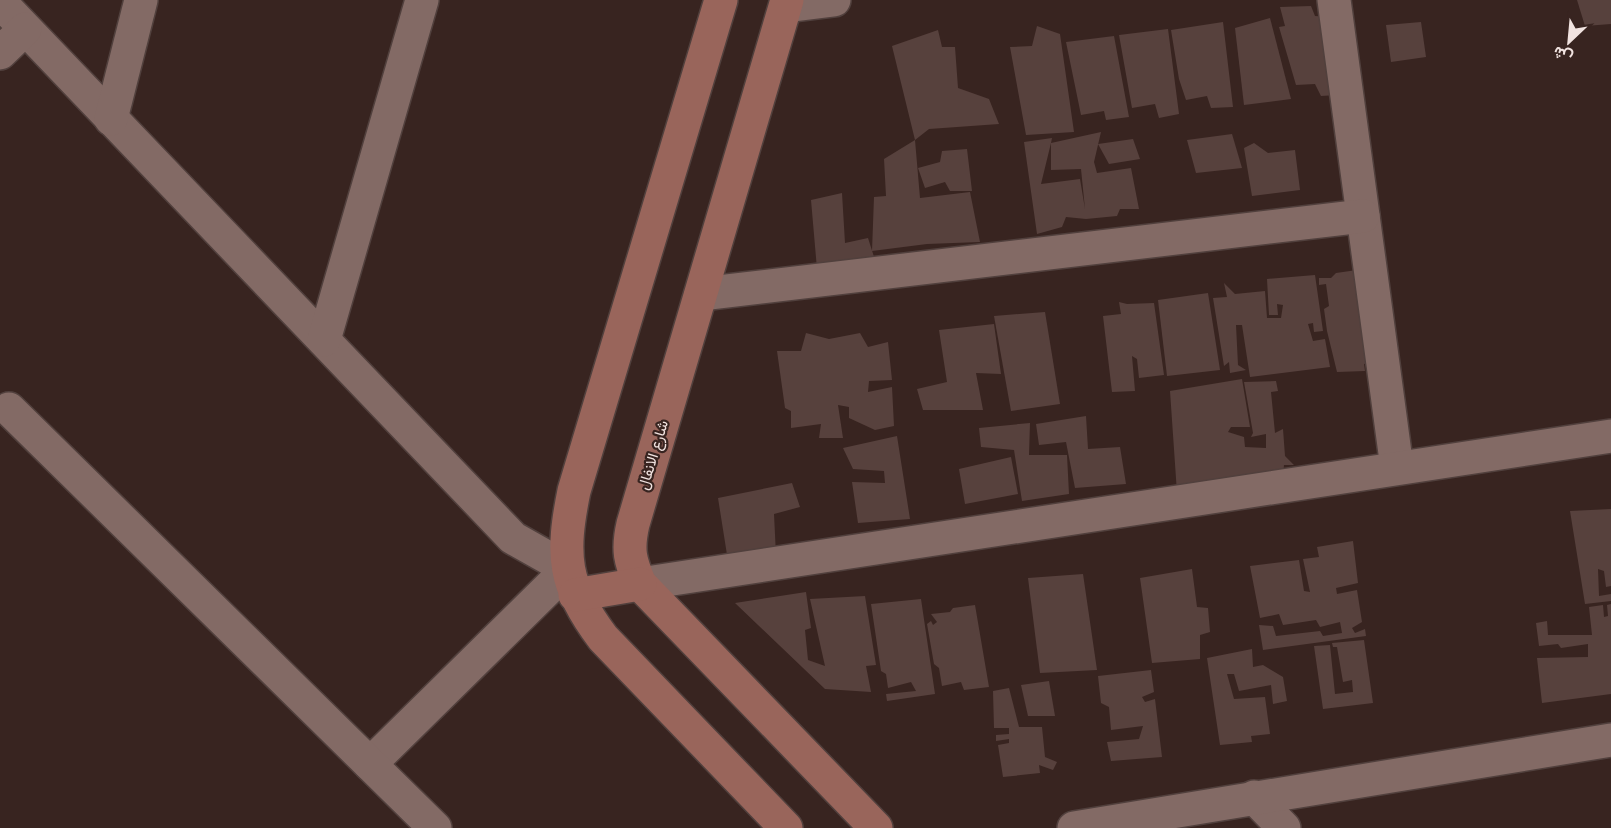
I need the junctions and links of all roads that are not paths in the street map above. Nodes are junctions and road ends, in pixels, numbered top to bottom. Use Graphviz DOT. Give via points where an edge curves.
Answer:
graph roads {
  1 [pos="141,0"];
  2 [pos="422,0"];
  3 [pos="721,0"];
  4 [pos="834,0"];
  5 [pos="1334,0"];
  6 [pos="0,2"];
  7 [pos="787,3"];
  8 [pos="25,29"];
  9 [pos="0,53"];
  10 [pos="111,119"];
  11 [pos="1363,216"];
  12 [pos="701,294"];
  13 [pos="324,340"];
  14 [pos="9,409"];
  15 [pos="1611,436"];
  16 [pos="1398,468"];
  17 [pos="572,582"];
  18 [pos="640,585"];
  19 [pos="1609,744"];
  20 [pos="370,764"];
  21 [pos="1254,797"];
  22 [pos="435,828"];
  23 [pos="786,828"];
  24 [pos="876,828"];
  25 [pos="1074,828"];
  26 [pos="1284,828"];
  1 -- 10 [label="street"];
  2 -- 13 [label="street"];
  3 -- 17 [label="main road" via="574,491 568,522"];
  4 -- 7 [label="street"];
  5 -- 11 [label="street"];
  6 -- 8 [label="street"];
  7 -- 12 [label="main road, شارع الانفال"];
  8 -- 9 [label="street"];
  8 -- 10 [label="street"];
  10 -- 13 [label="street"];
  11 -- 12 [label="street"];
  11 -- 16 [label="street"];
  12 -- 18 [label="main road, شارع الانفال" via="628,542"];
  13 -- 17 [label="street" via="513,538"];
  14 -- 20 [label="street"];
  15 -- 16 [label="street"];
  16 -- 18 [label="street"];
  17 -- 18 [label="main road"];
  17 -- 20 [label="street"];
  17 -- 23 [label="main road" via="588,618 603,638"];
  18 -- 24 [label="main road, شارع الانفال"];
  19 -- 21 [label="street"];
  20 -- 22 [label="street"];
  21 -- 25 [label="street"];
  21 -- 26 [label="street"];
}
